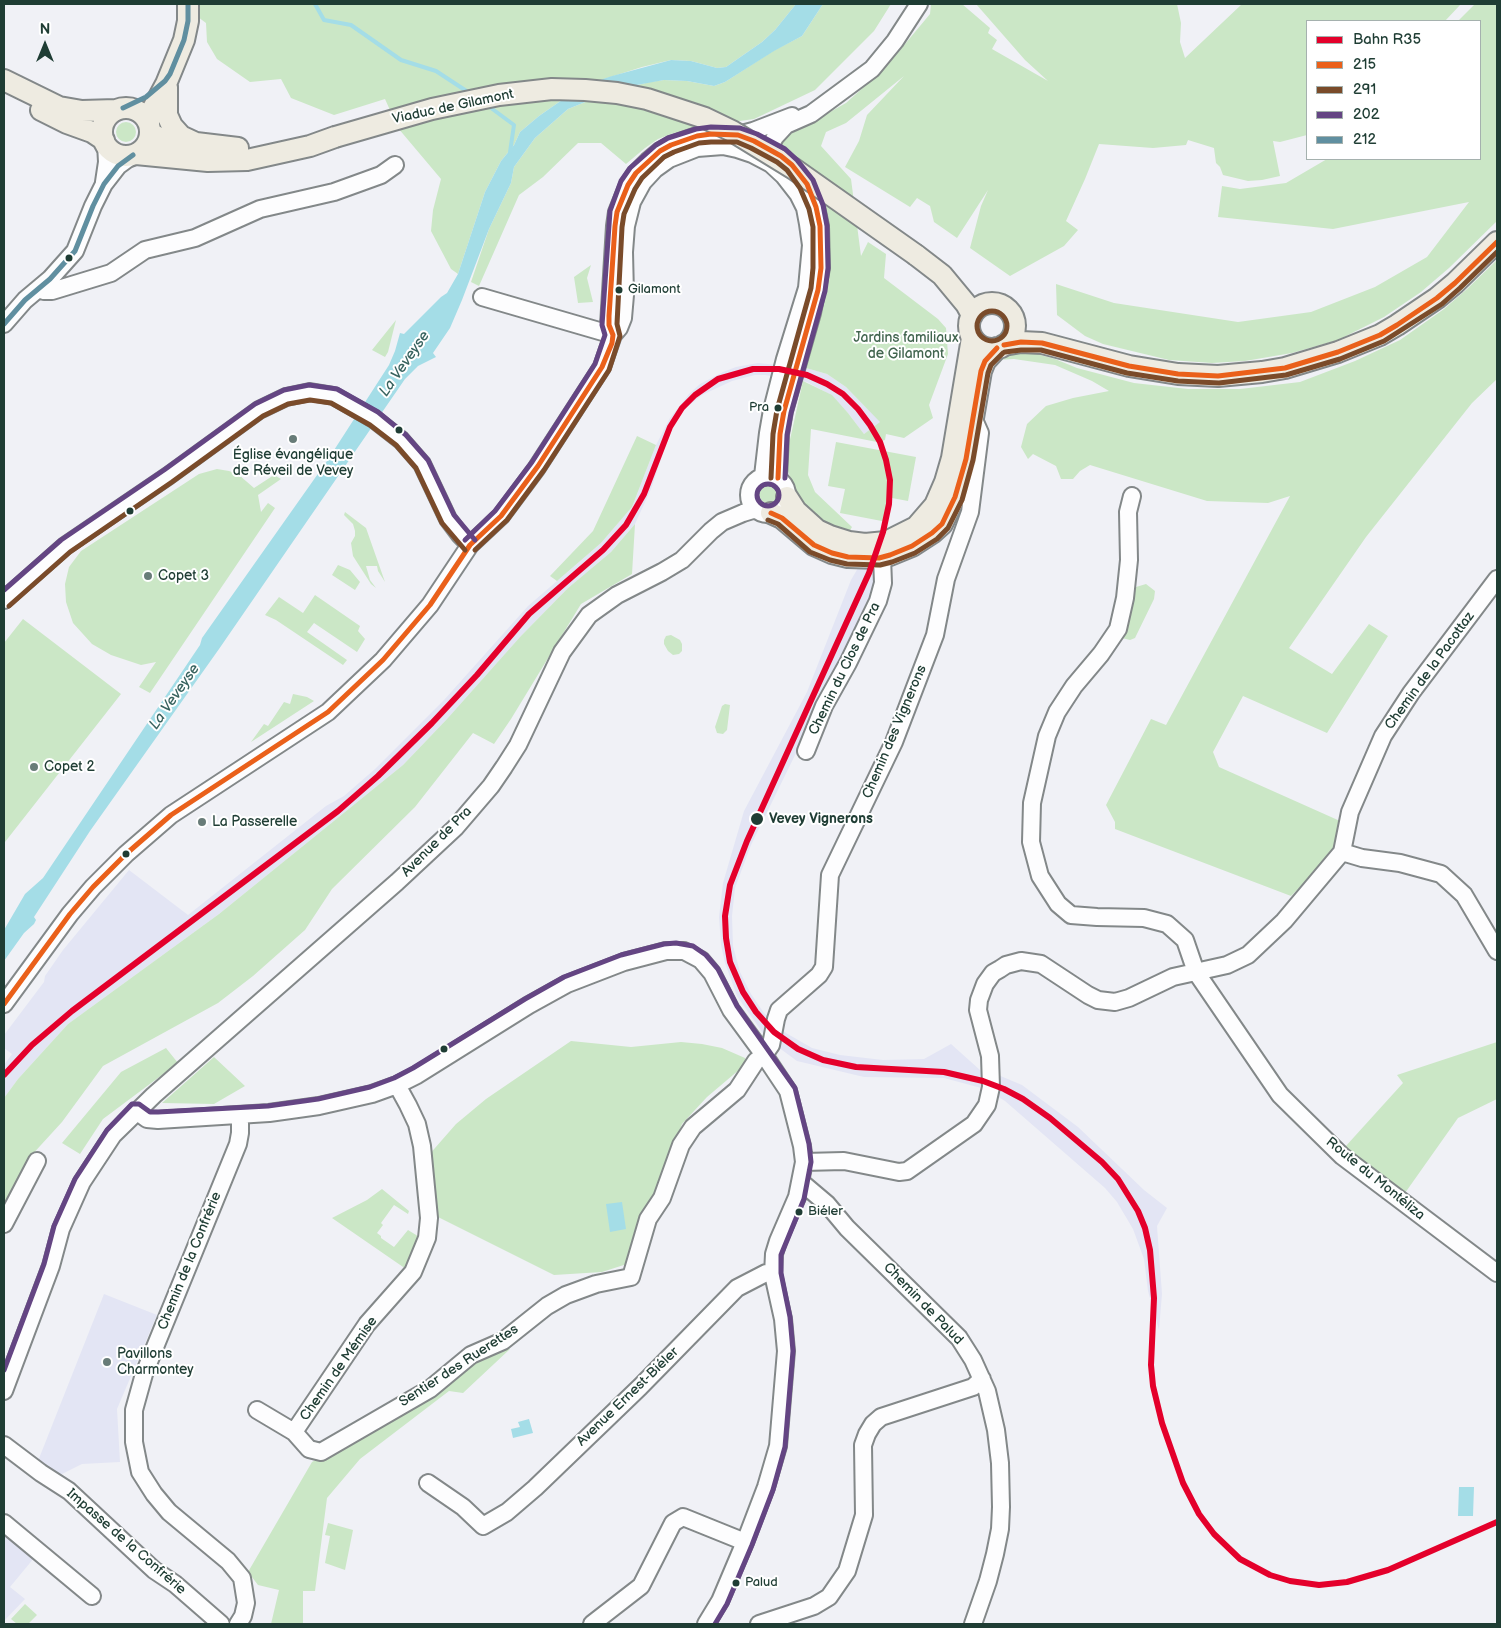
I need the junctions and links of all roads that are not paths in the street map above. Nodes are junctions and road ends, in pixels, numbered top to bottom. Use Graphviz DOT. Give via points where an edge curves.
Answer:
graph roads {
  1 [pos="188,4"];
  2 [pos="919,4"];
  3 [pos="169,77"];
  4 [pos="4,80"];
  5 [pos="4,90"];
  6 [pos="822,105"];
  7 [pos="120,109"];
  8 [pos="150,128"];
  9 [pos="738,135"];
  10 [pos="105,142"];
  11 [pos="769,149"];
  12 [pos="243,152"];
  13 [pos="134,154"];
  14 [pos="396,165"];
  15 [pos="104,184"];
  16 [pos="1497,242"];
  17 [pos="942,275"];
  18 [pos="39,289"];
  19 [pos="482,297"];
  20 [pos="994,304"];
  21 [pos="972,315"];
  22 [pos="1012,316"];
  23 [pos="4,324"];
  24 [pos="613,335"];
  25 [pos="972,338"];
  26 [pos="1001,347"];
  27 [pos="1108,359"];
  28 [pos="791,362"];
  29 [pos="966,417"];
  30 [pos="771,477"];
  31 [pos="749,493"];
  32 [pos="1132,496"];
  33 [pos="787,497"];
  34 [pos="764,511"];
  35 [pos="717,525"];
  36 [pos="470,545"];
  37 [pos="882,557"];
  38 [pos="1497,579"];
  39 [pos="4,600"];
  40 [pos="806,751"];
  41 [pos="1342,852"];
  42 [pos="1497,951"];
  43 [pos="1196,972"];
  44 [pos="4,1004"];
  45 [pos="764,1055"];
  46 [pos="397,1085"];
  47 [pos="136,1111"];
  48 [pos="240,1115"];
  49 [pos="37,1161"];
  50 [pos="804,1162"];
  51 [pos="801,1182"];
  52 [pos="4,1224"];
  53 [pos="1497,1273"];
  54 [pos="773,1274"];
  55 [pos="982,1379"];
  56 [pos="4,1391"];
  57 [pos="257,1410"];
  58 [pos="294,1432"];
  59 [pos="4,1445"];
  60 [pos="321,1452"];
  61 [pos="428,1483"];
  62 [pos="4,1523"];
  63 [pos="745,1542"];
  64 [pos="92,1596"];
  65 [pos="221,1624"];
  66 [pos="238,1624"];
  67 [pos="592,1624"];
  68 [pos="706,1624"];
  69 [pos="759,1624"];
  70 [pos="973,1624"];
  1 -- 3 [label="main road" via="184,40"];
  2 -- 6 [label="street" via="872,69"];
  3 -- 7 [label="main road" via="146,96"];
  3 -- 8 [label="main road" via="150,114"];
  3 -- 12 [label="main road" via="166,112 177,132 196,143"];
  4 -- 7 [label="main road" via="59,107 82,111"];
  5 -- 10 [label="main road" via="54,118 92,132"];
  6 -- 9 [label="street"];
  6 -- 11 [label="street" via="811,114 786,125"];
  7 -- 8 [label="main road" via="138,111 146,117"];
  7 -- 10 [label="main road" via="107,117 102,130"];
  8 -- 12 [label="main road, Viaduc de Gilamont" via="164,142 182,149"];
  8 -- 13 [label="main road" via="146,146"];
  9 -- 11 [label="street"];
  9 -- 24 [label="street" via="697,136 670,145 648,161 628,185 615,226 609,316"];
  10 -- 13 [label="main road" via="117,154"];
  10 -- 15 [label="street"];
  11 -- 28 [label="street" via="792,165 804,180 820,226 818,290"];
  12 -- 13 [label="main road, Viaduc de Gilamont" via="208,161"];
  12 -- 17 [label="main road, Viaduc de Gilamont, bridge" via="310,146 432,109 499,94 552,89 616,93 647,99 732,131 794,169"];
  13 -- 15 [label="street" via="118,166"];
  14 -- 18 [label="street" via="381,175 334,192 260,209 195,238 145,250 112,273 52,291"];
  15 -- 18 [label="street" via="75,251"];
  16 -- 27 [label="main road" via="1437,298 1397,325 1358,345 1310,362 1262,372 1218,376 1161,372"];
  17 -- 20 [label="main road, Viaduc de Gilamont" via="953,278"];
  17 -- 21 [label="main road, Viaduc de Gilamont"];
  18 -- 23 [label="street"];
  19 -- 24 [label="street"];
  20 -- 21 [label="main road" via="983,306"];
  20 -- 22 [label="main road"];
  21 -- 25 [label="main road" via="969,326"];
  22 -- 26 [label="main road" via="1014,332"];
  22 -- 27 [label="main road" via="1024,325"];
  24 -- 28 [label="street" via="623,318 626,226 632,202 643,182 669,160 696,148 723,146 752,154 771,164 798,194 804,208 811,245 807,288"];
  24 -- 36 [label="street" via="602,367 538,466 501,516"];
  25 -- 26 [label="main road" via="983,347"];
  25 -- 29 [label="main road"];
  26 -- 27 [label="main road" via="1030,342"];
  26 -- 29 [label="main road" via="990,354 982,366"];
  28 -- 30 [label="street" via="768,433"];
  29 -- 33 [label="main road" via="936,505 916,527 893,539 865,544 830,536 817,530 796,511"];
  29 -- 37 [label="main road" via="961,480 942,524 919,542"];
  29 -- 45 [label="street, Chemin des Vignerons" via="977,424 980,433 970,512 946,579 935,635 894,742 830,875 824,966 819,975 779,1010 771,1044"];
  30 -- 31 [label="street" via="754,482"];
  30 -- 33 [label="street" via="785,486"];
  31 -- 34 [label="street" via="752,504"];
  31 -- 35 [label="street, Avenue de Pra"];
  32 -- 43 [label="street, Route du Montéliza" via="1128,512 1129,560 1118,629 1074,686 1057,712 1047,736 1032,803 1031,842 1040,876 1058,904 1071,914 1144,918 1168,924 1185,940"];
  33 -- 34 [label="street" via="780,509"];
  34 -- 35 [label="street, Avenue de Pra" via="736,515"];
  34 -- 37 [label="main road" via="782,518 814,545 832,553 858,558"];
  35 -- 47 [label="street, Avenue de Pra" via="682,560 617,595 589,615 562,652 518,745 455,828"];
  36 -- 39 [label="street" via="448,519 416,456 390,431 334,396 310,392 286,397 259,410 65,546"];
  36 -- 44 [label="street" via="411,628 383,660 328,712 171,815 126,854 70,914"];
  37 -- 40 [label="street, Chemin du Clos de Pra" via="883,583 878,602 824,706"];
  38 -- 41 [label="street, Chemin de la Pacottaz" via="1411,693 1383,736 1350,812"];
  41 -- 42 [label="street" via="1441,874 1464,895"];
  41 -- 43 [label="street" via="1284,921 1248,955 1227,965"];
  43 -- 50 [label="street" via="1173,977 1129,998 1110,1002 1088,995 1041,964 1021,962 1006,965 988,979 979,1000 978,1010 990,1056 991,1087 987,1105 974,1124 907,1171 844,1161"];
  43 -- 53 [label="street, Route du Montéliza" via="1280,1095 1342,1156"];
  45 -- 46 [label="street" via="731,1010 702,960 684,951 666,951 624,962 567,984"];
  45 -- 50 [label="street" via="788,1092"];
  45 -- 60 [label="street, Sentier des Ruerettes" via="756,1061 737,1090 693,1127 681,1145 662,1198 648,1219 631,1277 596,1284 566,1295 503,1341 471,1355 430,1388"];
  46 -- 48 [label="street" via="318,1106"];
  46 -- 58 [label="street, Chemin de Mémise" via="417,1124 422,1146 429,1218 427,1238 413,1272 367,1324"];
  47 -- 48 [label="street" via="147,1119 158,1120"];
  47 -- 56 [label="street, Avenue de Pra" via="113,1135 82,1182 61,1229 52,1266"];
  48 -- 66 [label="street, Chemin de la Confrérie" via="238,1144 144,1374 134,1410 134,1442 140,1472 154,1494 169,1512 228,1561 242,1578 246,1603"];
  49 -- 52 [label="street"];
  50 -- 51 [label="street"];
  51 -- 54 [label="street" via="774,1254"];
  51 -- 55 [label="street, Chemin de Palud" via="827,1204 959,1338"];
  54 -- 61 [label="street, Avenue Ernest-Biéler" via="766,1273 737,1288 640,1387 507,1512 483,1526 463,1507"];
  54 -- 63 [label="street" via="786,1351 780,1427 766,1487"];
  55 -- 69 [label="street" via="973,1387 881,1417 873,1424 863,1445 864,1515 847,1571 822,1602"];
  55 -- 70 [label="street, Chemin de Palud" via="996,1430 1001,1507 995,1554"];
  57 -- 58 [label="street, Chemin de Mémise"];
  58 -- 60 [label="street, Chemin de Mémise" via="309,1449"];
  59 -- 65 [label="street, Impasse de la Confrérie" via="69,1491 154,1570"];
  62 -- 64 [label="street"];
  63 -- 67 [label="street" via="682,1517 673,1523 641,1586"];
  63 -- 68 [label="street" via="720,1601"];
}
